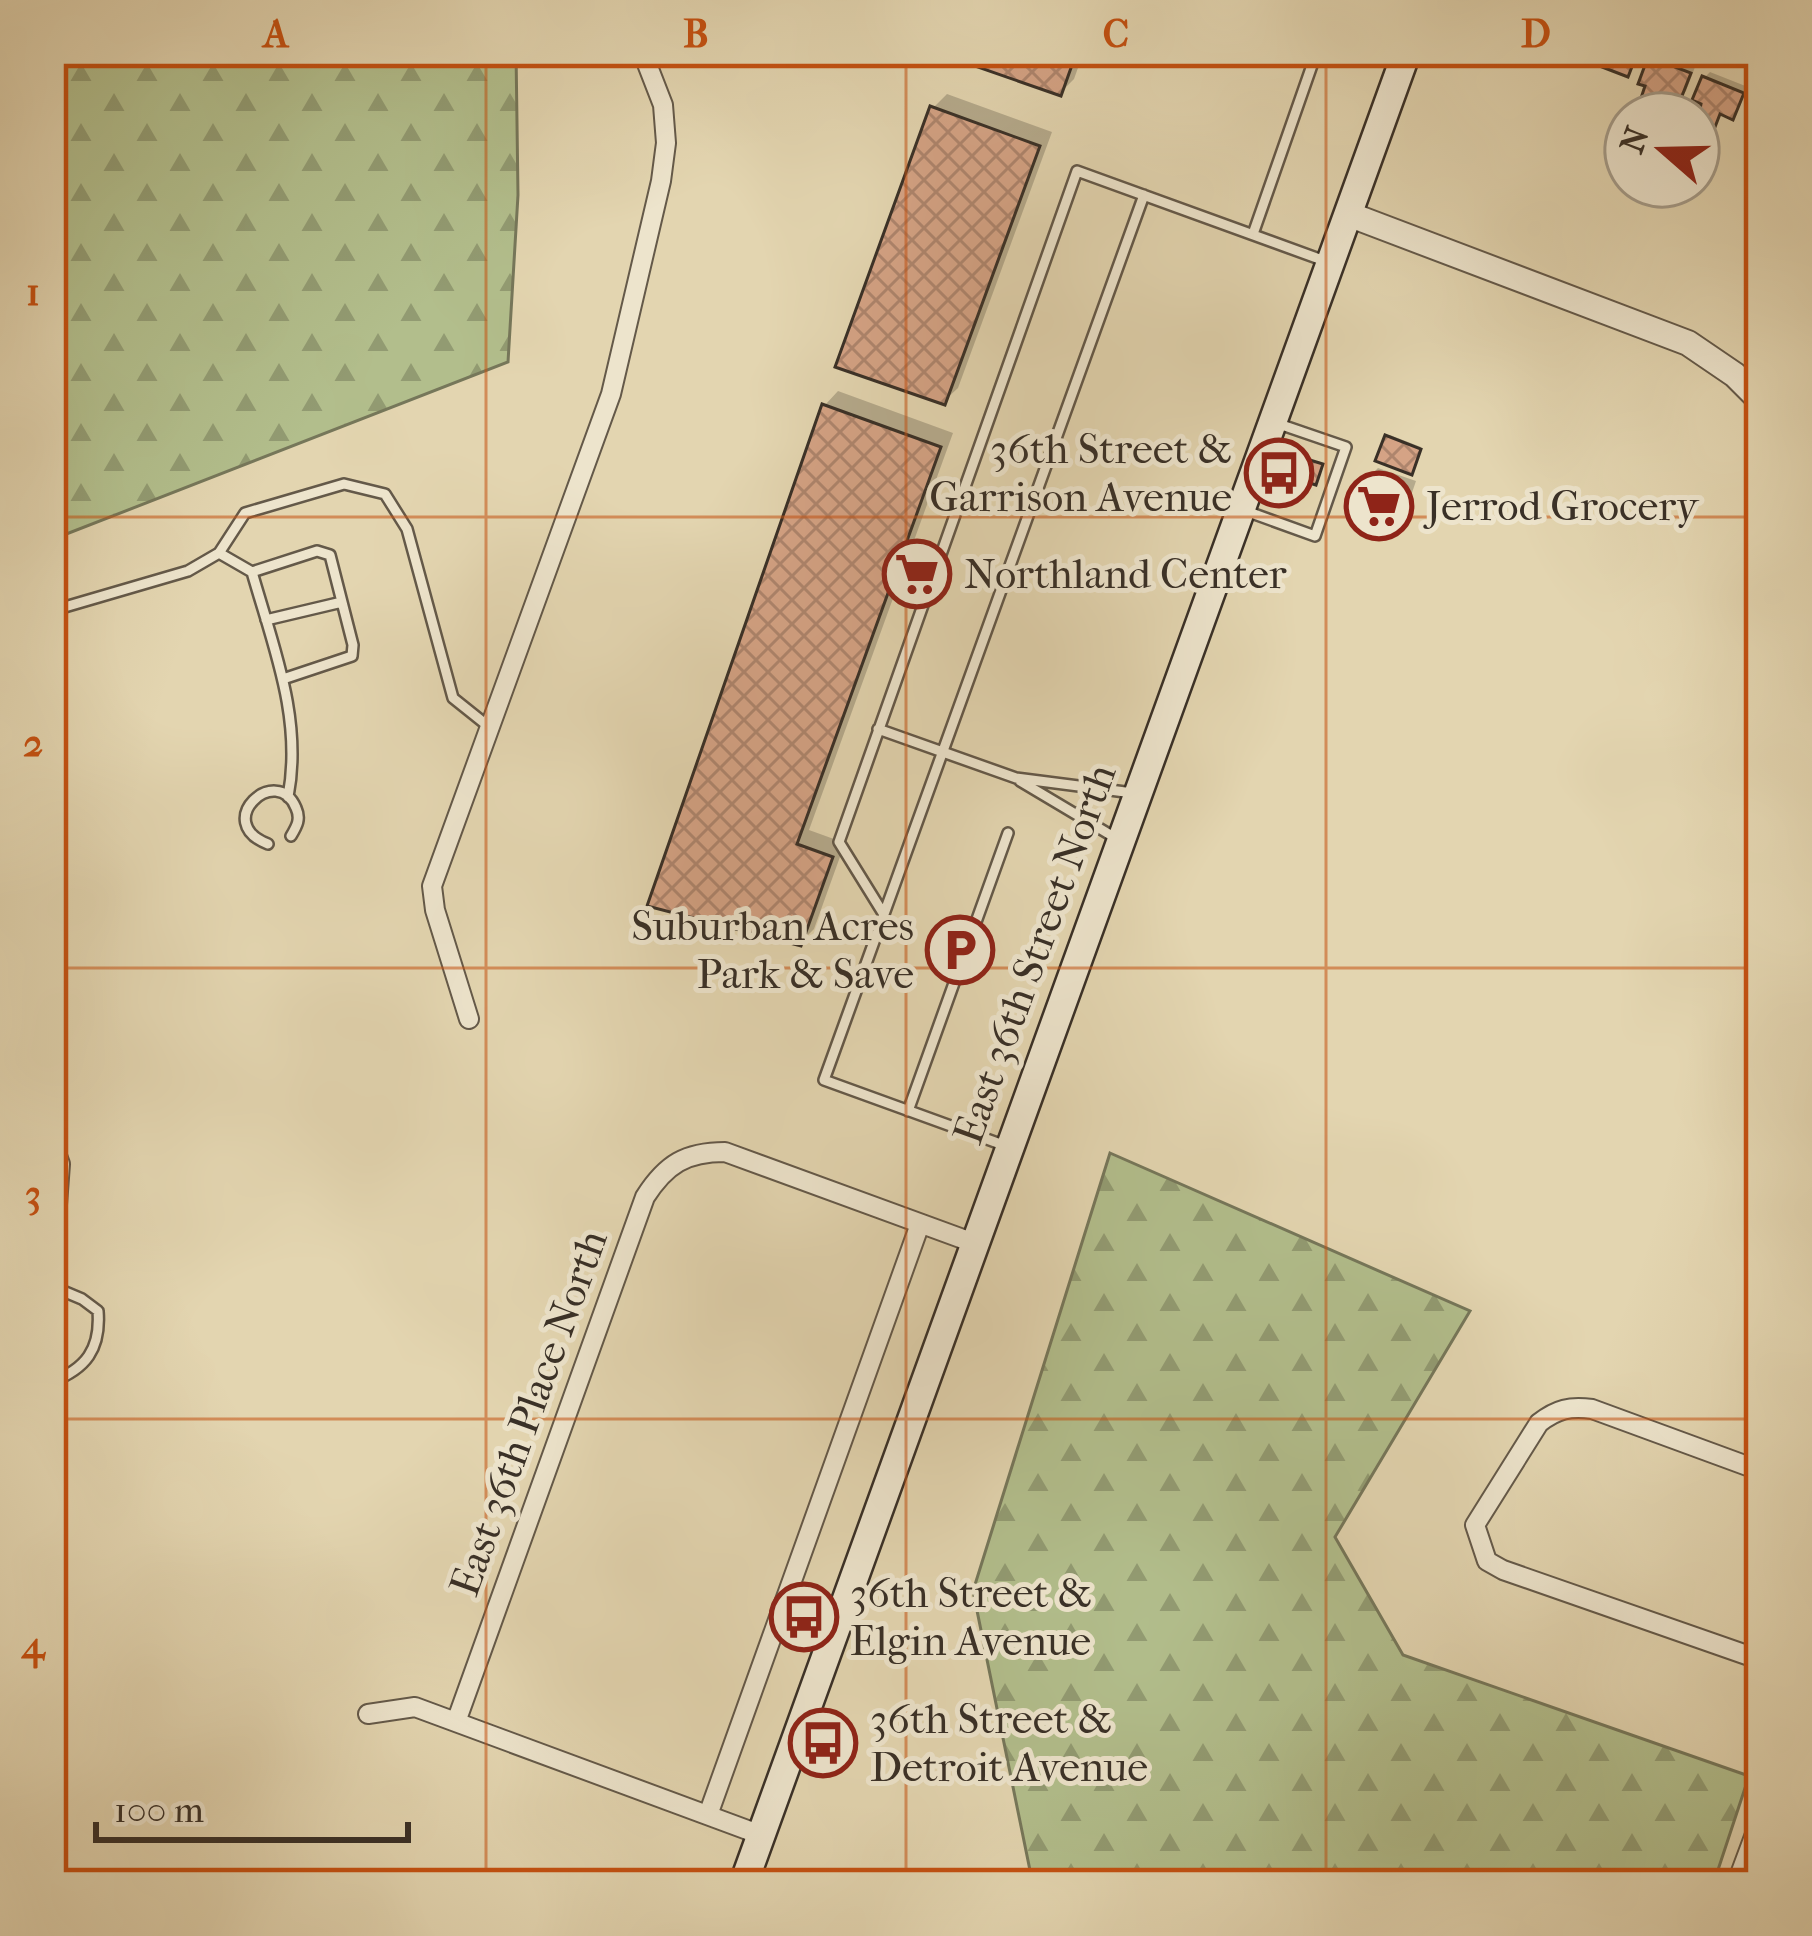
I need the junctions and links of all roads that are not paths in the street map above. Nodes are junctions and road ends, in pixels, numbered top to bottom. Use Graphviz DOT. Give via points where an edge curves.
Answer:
graph roads {
  1 [pos="642,51"];
  2 [pos="1317,51"];
  3 [pos="1407,51"];
  4 [pos="1144,195"];
  5 [pos="1348,214"];
  6 [pos="1252,234"];
  7 [pos="1330,263"];
  8 [pos="1761,400"];
  9 [pos="1273,422"];
  10 [pos="1241,510"];
  11 [pos="219,553"];
  12 [pos="252,572"];
  13 [pos="342,602"];
  14 [pos="51,611"];
  15 [pos="266,620"];
  16 [pos="283,679"];
  17 [pos="488,726"];
  18 [pos="878,729"];
  19 [pos="944,752"];
  20 [pos="1016,778"];
  21 [pos="1138,794"];
  22 [pos="288,796"];
  23 [pos="1007,833"];
  24 [pos="291,836"];
  25 [pos="1121,842"];
  26 [pos="268,844"];
  27 [pos="883,913"];
  28 [pos="469,1018"];
  29 [pos="908,1111"];
  30 [pos="51,1138"];
  31 [pos="1009,1147"];
  32 [pos="920,1224"];
  33 [pos="974,1243"];
  34 [pos="51,1286"];
  35 [pos="51,1382"];
  36 [pos="1761,1471"];
  37 [pos="1761,1660"];
  38 [pos="368,1714"];
  39 [pos="456,1722"];
  40 [pos="707,1815"];
  41 [pos="1761,1818"];
  42 [pos="761,1835"];
  43 [pos="743,1885"];
  44 [pos="1736,1885"];
  1 -- 17 [label="street" via="663,105 661,181 611,394"];
  2 -- 6 [label="lane"];
  3 -- 5 [label="main road, East 36th Street North"];
  4 -- 6 [label="lane"];
  4 -- 18 [label="lane" via="1077,171"];
  4 -- 19 [label="lane"];
  5 -- 7 [label="main road, East 36th Street North"];
  5 -- 8 [label="street" via="1688,343"];
  6 -- 7 [label="lane"];
  7 -- 9 [label="main road, East 36th Street North"];
  9 -- 10 [label="main road, East 36th Street North"];
  9 -- 10 [label="lane" via="1346,447 1315,536"];
  10 -- 21 [label="main road, East 36th Street North"];
  11 -- 12 [label="lane"];
  11 -- 14 [label="lane" via="188,571"];
  11 -- 17 [label="lane" via="244,513 344,484 385,494 406,529 453,698"];
  12 -- 13 [label="lane" via="317,551 330,555"];
  12 -- 15 [label="lane"];
  13 -- 15 [label="lane"];
  13 -- 16 [label="lane" via="352,656"];
  15 -- 16 [label="lane"];
  16 -- 22 [label="lane" via="294,746"];
  17 -- 28 [label="street" via="432,886"];
  18 -- 19 [label="lane"];
  18 -- 27 [label="lane" via="838,842"];
  19 -- 20 [label="lane"];
  19 -- 27 [label="lane"];
  20 -- 21 [label="lane"];
  20 -- 25 [label="lane"];
  21 -- 25 [label="main road, East 36th Street North"];
  22 -- 24 [label="lane" via="298,820"];
  22 -- 26 [label="lane" via="271,791 249,804 248,829"];
  23 -- 29 [label="lane"];
  25 -- 31 [label="main road, East 36th Street North"];
  27 -- 29 [label="lane" via="824,1080"];
  29 -- 31 [label="lane"];
  30 -- 34 [label="street" via="59,1164"];
  31 -- 33 [label="main road, East 36th Street North"];
  32 -- 33 [label="street"];
  32 -- 39 [label="street, East 36th Place North" via="725,1152 700,1152 660,1174 645,1197"];
  32 -- 40 [label="street"];
  33 -- 42 [label="main road, East 36th Street North"];
  34 -- 35 [label="lane" via="98,1311 100,1334 92,1356"];
  36 -- 37 [label="street" via="1572,1407 1539,1423 1475,1525 1487,1561 1503,1570"];
  38 -- 39 [label="street" via="415,1707"];
  39 -- 40 [label="street"];
  40 -- 42 [label="street"];
  41 -- 44 [label="street"];
  42 -- 43 [label="main road, East 36th Street North"];
}
